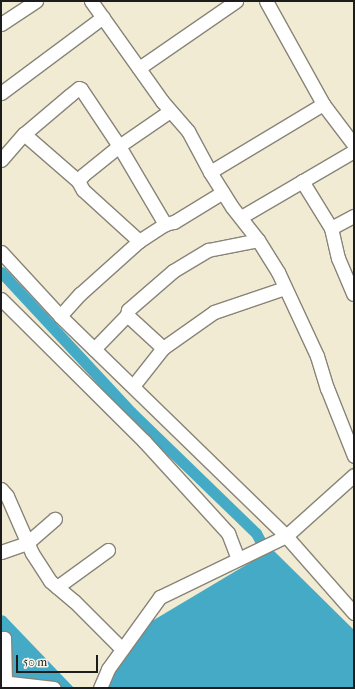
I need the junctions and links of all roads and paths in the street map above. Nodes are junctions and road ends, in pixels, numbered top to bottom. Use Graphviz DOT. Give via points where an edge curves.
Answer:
graph roads {
  1 [pos="36,1"];
  2 [pos="236,1"];
  3 [pos="266,1"];
  4 [pos="93,2"];
  5 [pos="102,17"];
  6 [pos="1,24"];
  7 [pos="138,68"];
  8 [pos="1,93"];
  9 [pos="323,104"];
  10 [pos="170,111"];
  11 [pos="24,134"];
  12 [pos="354,145"];
  13 [pos="119,146"];
  14 [pos="354,151"];
  15 [pos="1,160"];
  16 [pos="210,172"];
  17 [pos="302,181"];
  18 [pos="78,182"];
  19 [pos="223,192"];
  20 [pos="354,216"];
  21 [pos="241,217"];
  22 [pos="165,224"];
  23 [pos="331,228"];
  24 [pos="258,240"];
  25 [pos="140,241"];
  26 [pos="1,252"];
  27 [pos="285,288"];
  28 [pos="353,294"];
  29 [pos="1,298"];
  30 [pos="127,315"];
  31 [pos="60,316"];
  32 [pos="163,348"];
  33 [pos="94,349"];
  34 [pos="133,386"];
  35 [pos="354,456"];
  36 [pos="354,476"];
  37 [pos="1,489"];
  38 [pos="55,519"];
  39 [pos="285,536"];
  40 [pos="27,543"];
  41 [pos="108,550"];
  42 [pos="1,552"];
  43 [pos="240,558"];
  44 [pos="57,587"];
  45 [pos="354,613"];
  46 [pos="1,638"];
  47 [pos="122,649"];
  48 [pos="3,682"];
  49 [pos="54,688"];
  50 [pos="100,688"];
  1 -- 6 [label="street"];
  2 -- 7 [label="street"];
  3 -- 9 [label="street"];
  4 -- 5 [label="street"];
  5 -- 7 [label="street"];
  5 -- 8 [label="street"];
  7 -- 10 [label="street"];
  9 -- 12 [label="street"];
  9 -- 16 [label="street"];
  10 -- 13 [label="street"];
  10 -- 16 [label="street" via="188,132"];
  11 -- 13 [label="street" via="79,88"];
  11 -- 15 [label="street"];
  11 -- 18 [label="street"];
  13 -- 18 [label="street"];
  13 -- 22 [label="street"];
  14 -- 17 [label="street"];
  16 -- 19 [label="street"];
  17 -- 21 [label="street"];
  17 -- 23 [label="street"];
  18 -- 25 [label="street" via="83,190"];
  19 -- 21 [label="street"];
  19 -- 22 [label="street" via="174,222"];
  20 -- 23 [label="street"];
  21 -- 24 [label="street"];
  22 -- 25 [label="street"];
  23 -- 28 [label="street" via="338,258"];
  24 -- 27 [label="street"];
  24 -- 30 [label="street" via="208,250 173,271 128,310"];
  25 -- 31 [label="street" via="80,294"];
  26 -- 31 [label="street"];
  27 -- 32 [label="street" via="214,312"];
  27 -- 35 [label="street" via="317,356"];
  29 -- 43 [label="street" via="144,441 228,533"];
  30 -- 32 [label="street"];
  30 -- 33 [label="street"];
  31 -- 33 [label="street"];
  32 -- 34 [label="street"];
  33 -- 34 [label="street"];
  34 -- 39 [label="street"];
  36 -- 39 [label="street"];
  37 -- 40 [label="street" via="7,496"];
  38 -- 40 [label="street"];
  39 -- 43 [label="street"];
  39 -- 45 [label="street"];
  40 -- 42 [label="street"];
  40 -- 44 [label="street" via="50,581"];
  41 -- 44 [label="street"];
  43 -- 47 [label="street" via="160,597"];
  44 -- 47 [label="street"];
  46 -- 48 [label="street" via="4,638"];
  47 -- 50 [label="street" via="108,669"];
  48 -- 49 [label="street"];
}
